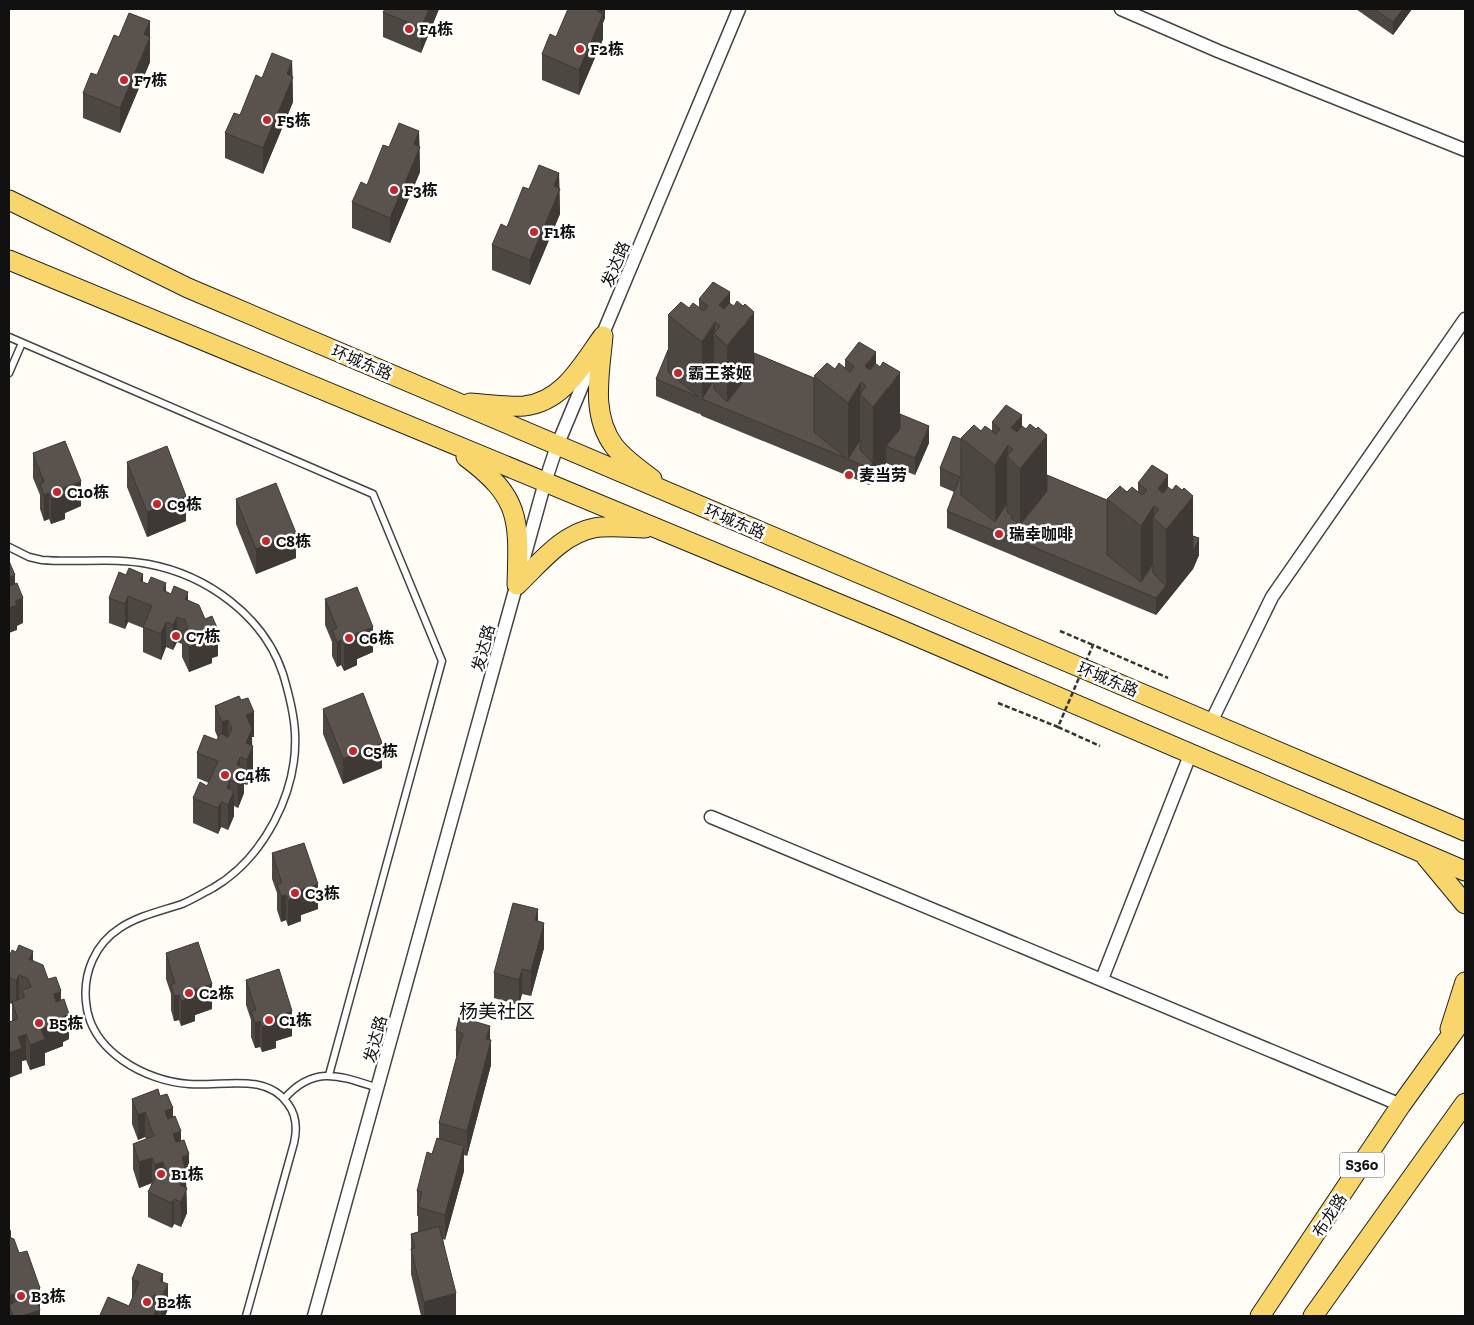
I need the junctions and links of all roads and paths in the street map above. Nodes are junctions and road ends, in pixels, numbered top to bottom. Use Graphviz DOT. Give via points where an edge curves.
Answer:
graph roads {
  1 [pos="739,9"];
  2 [pos="1121,9"];
  3 [pos="1465,150"];
  4 [pos="9,200"];
  5 [pos="9,260"];
  6 [pos="1465,319"];
  7 [pos="602,336"];
  8 [pos="9,338"];
  9 [pos="22,343"];
  10 [pos="9,373"];
  11 [pos="454,402"];
  12 [pos="442,439"];
  13 [pos="557,446"];
  14 [pos="545,482"];
  15 [pos="668,493"];
  16 [pos="658,529"];
  17 [pos="9,547"];
  18 [pos="517,585"];
  19 [pos="1060,631"];
  20 [pos="1092,645"];
  21 [pos="1168,678"];
  22 [pos="998,703"];
  23 [pos="1211,722"];
  24 [pos="1058,727"];
  25 [pos="1100,746"];
  26 [pos="1190,755"];
  27 [pos="711,817"];
  28 [pos="1465,831"];
  29 [pos="1424,854"];
  30 [pos="1465,871"];
  31 [pos="1465,904"];
  32 [pos="1102,979"];
  33 [pos="1465,982"];
  34 [pos="1465,1016"];
  35 [pos="1446,1043"];
  36 [pos="329,1075"];
  37 [pos="379,1088"];
  38 [pos="284,1099"];
  39 [pos="1465,1103"];
  40 [pos="1401,1105"];
  41 [pos="246,1316"];
  42 [pos="314,1316"];
  43 [pos="1260,1316"];
  44 [pos="1313,1316"];
  1 -- 7 [label="street, 发达路"];
  2 -- 3 [label="street"];
  4 -- 11 [label="main road, 环城东路" via="188,288"];
  5 -- 12 [label="main road"];
  6 -- 23 [label="street" via="1272,597"];
  7 -- 11 [label="main road" via="570,381 542,401 522,406"];
  7 -- 13 [label="street, 发达路"];
  7 -- 15 [label="main road" via="599,405 604,427 622,455"];
  8 -- 9 [label="lane"];
  9 -- 10 [label="lane"];
  9 -- 36 [label="lane" via="373,494 442,661"];
  11 -- 13 [label="main road, 环城东路"];
  12 -- 14 [label="main road"];
  12 -- 18 [label="main road" via="491,476 511,504 519,538"];
  13 -- 14 [label="street, 发达路"];
  13 -- 15 [label="main road, 环城东路"];
  14 -- 16 [label="main road"];
  14 -- 18 [label="street, 发达路"];
  15 -- 23 [label="main road, 环城东路"];
  16 -- 18 [label="main road" via="606,527 581,532 560,544"];
  16 -- 26 [label="main road"];
  17 -- 38 [label="lane" via="42,560 146,563 180,572 212,588 240,609 263,636 280,667 292,700 296,735 292,771 282,805 266,836 243,864 216,886 185,903 136,920 106,939 89,970 86,1005 99,1038 111,1051 139,1070 186,1084 265,1086"];
  18 -- 37 [label="street, 发达路"];
  19 -- 20 [label="path"];
  20 -- 21 [label="path, bridge"];
  20 -- 24 [label="path, bridge"];
  22 -- 24 [label="path, bridge"];
  23 -- 28 [label="main road, 环城东路"];
  24 -- 25 [label="path"];
  26 -- 29 [label="main road"];
  26 -- 32 [label="street"];
  27 -- 32 [label="street"];
  29 -- 30 [label="main road"];
  29 -- 31 [label="main road"];
  32 -- 40 [label="street"];
  33 -- 35 [label="main road"];
  34 -- 35 [label="main road, 布龙路 / S360"];
  35 -- 40 [label="main road, 布龙路 / S360"];
  36 -- 37 [label="lane"];
  36 -- 38 [label="lane" via="306,1080"];
  37 -- 42 [label="street, 发达路"];
  38 -- 41 [label="lane" via="295,1120 295,1137"];
  39 -- 44 [label="main road, S360"];
  40 -- 43 [label="main road, 布龙路 / S360"];
}
